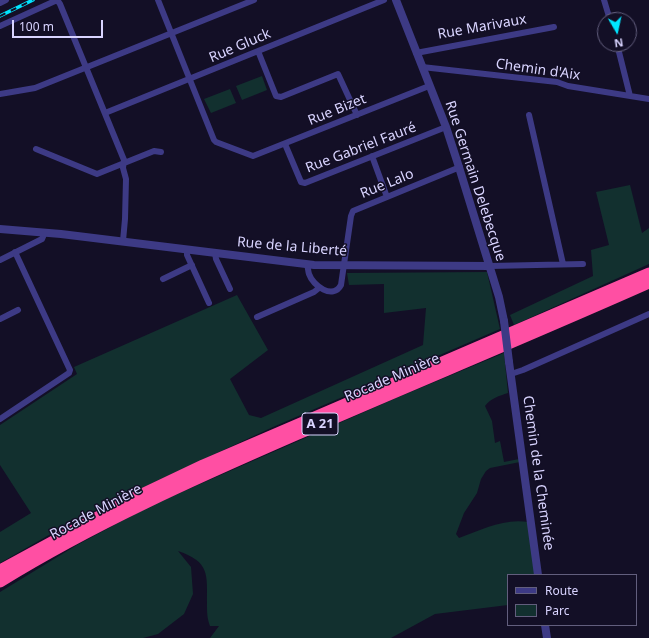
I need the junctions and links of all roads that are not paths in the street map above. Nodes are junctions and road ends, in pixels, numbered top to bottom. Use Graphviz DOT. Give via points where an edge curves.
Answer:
graph roads {
  1 [pos="6,0"];
  2 [pos="158,0"];
  3 [pos="254,0"];
  4 [pos="384,0"];
  5 [pos="396,0"];
  6 [pos="604,0"];
  7 [pos="58,1"];
  8 [pos="0,3"];
  9 [pos="608,12"];
  10 [pos="0,26"];
  11 [pos="554,27"];
  12 [pos="172,33"];
  13 [pos="258,52"];
  14 [pos="619,52"];
  15 [pos="416,53"];
  16 [pos="422,67"];
  17 [pos="86,68"];
  18 [pos="190,80"];
  19 [pos="429,86"];
  20 [pos="0,94"];
  21 [pos="630,96"];
  22 [pos="649,99"];
  23 [pos="105,113"];
  24 [pos="357,115"];
  25 [pos="529,115"];
  26 [pos="446,127"];
  27 [pos="284,144"];
  28 [pos="36,149"];
  29 [pos="160,152"];
  30 [pos="372,156"];
  31 [pos="123,164"];
  32 [pos="460,167"];
  33 [pos="387,197"];
  34 [pos="0,228"];
  35 [pos="45,232"];
  36 [pos="123,241"];
  37 [pos="187,250"];
  38 [pos="15,252"];
  39 [pos="215,253"];
  40 [pos="0,260"];
  41 [pos="307,264"];
  42 [pos="562,264"];
  43 [pos="583,264"];
  44 [pos="192,265"];
  45 [pos="344,266"];
  46 [pos="490,266"];
  47 [pos="649,273"];
  48 [pos="163,279"];
  49 [pos="649,283"];
  50 [pos="319,288"];
  51 [pos="230,289"];
  52 [pos="209,303"];
  53 [pos="18,310"];
  54 [pos="649,314"];
  55 [pos="257,317"];
  56 [pos="0,319"];
  57 [pos="511,374"];
  58 [pos="0,419"];
  59 [pos="0,570"];
  60 [pos="538,574"];
  61 [pos="0,582"];
  62 [pos="545,626"];
  63 [pos="547,638"];
  1 -- 8 [label="street"];
  2 -- 12 [label="street"];
  3 -- 12 [label="street"];
  4 -- 13 [label="street, Rue Gluck"];
  5 -- 15 [label="street, Rue Germain Delebecque"];
  6 -- 9 [label="street"];
  7 -- 10 [label="street"];
  7 -- 17 [label="street"];
  11 -- 15 [label="street, Rue Marivaux"];
  12 -- 17 [label="street"];
  12 -- 18 [label="street"];
  13 -- 18 [label="street, Rue Gluck"];
  13 -- 24 [label="street" via="276,96 281,97 338,74"];
  14 -- 21 [label="street"];
  15 -- 16 [label="street, Rue Germain Delebecque"];
  16 -- 19 [label="street, Rue Germain Delebecque"];
  16 -- 21 [label="street, Chemin d'Aix" via="557,82"];
  17 -- 20 [label="street" via="30,90"];
  17 -- 23 [label="street"];
  18 -- 23 [label="street, Rue Gluck"];
  18 -- 27 [label="street, Rue Bizet" via="216,142 253,156"];
  19 -- 24 [label="street, Rue Bizet"];
  19 -- 26 [label="street, Rue Germain Delebecque"];
  21 -- 22 [label="street, Chemin d'Aix"];
  23 -- 31 [label="street" via="124,160"];
  24 -- 27 [label="street, Rue Bizet"];
  25 -- 42 [label="street"];
  26 -- 30 [label="street, Rue Gabriel Fauré"];
  26 -- 32 [label="street, Rue Germain Delebecque"];
  27 -- 30 [label="street, Rue Gabriel Fauré" via="300,182 305,183"];
  28 -- 31 [label="street" via="94,174"];
  29 -- 31 [label="street" via="154,151"];
  30 -- 33 [label="street"];
  31 -- 36 [label="street" via="126,179"];
  32 -- 33 [label="street, Rue Lalo"];
  32 -- 46 [label="street, Rue Germain Delebecque"];
  33 -- 45 [label="street, Rue Lalo" via="356,209 351,214"];
  34 -- 35 [label="street, Rue de la Liberté"];
  35 -- 36 [label="street, Rue de la Liberté"];
  35 -- 38 [label="street" via="42,239"];
  36 -- 37 [label="street, Rue de la Liberté"];
  37 -- 39 [label="street, Rue de la Liberté"];
  37 -- 44 [label="street"];
  38 -- 40 [label="street"];
  38 -- 58 [label="street" via="70,370"];
  39 -- 41 [label="street, Rue de la Liberté"];
  39 -- 51 [label="street"];
  41 -- 45 [label="street, Rue de la Liberté"];
  41 -- 50 [label="street" via="309,274"];
  42 -- 43 [label="street, Rue de la Liberté"];
  42 -- 46 [label="street, Rue de la Liberté"];
  44 -- 48 [label="street"];
  44 -- 52 [label="street"];
  45 -- 46 [label="street, Rue de la Liberté"];
  45 -- 50 [label="street" via="339,290 326,291"];
  46 -- 57 [label="street, Rue Germain Delebecque, bridge" via="502,314"];
  47 -- 59 [label="highway, Rocade Minière / A 21" via="203,465 123,503"];
  49 -- 61 [label="highway, Rocade Minière / A 21" via="202,476 87,533"];
  50 -- 55 [label="street"];
  53 -- 56 [label="street"];
  54 -- 57 [label="street"];
  57 -- 60 [label="street, Chemin de la Cheminée"];
  62 -- 63 [label="street"];
}
